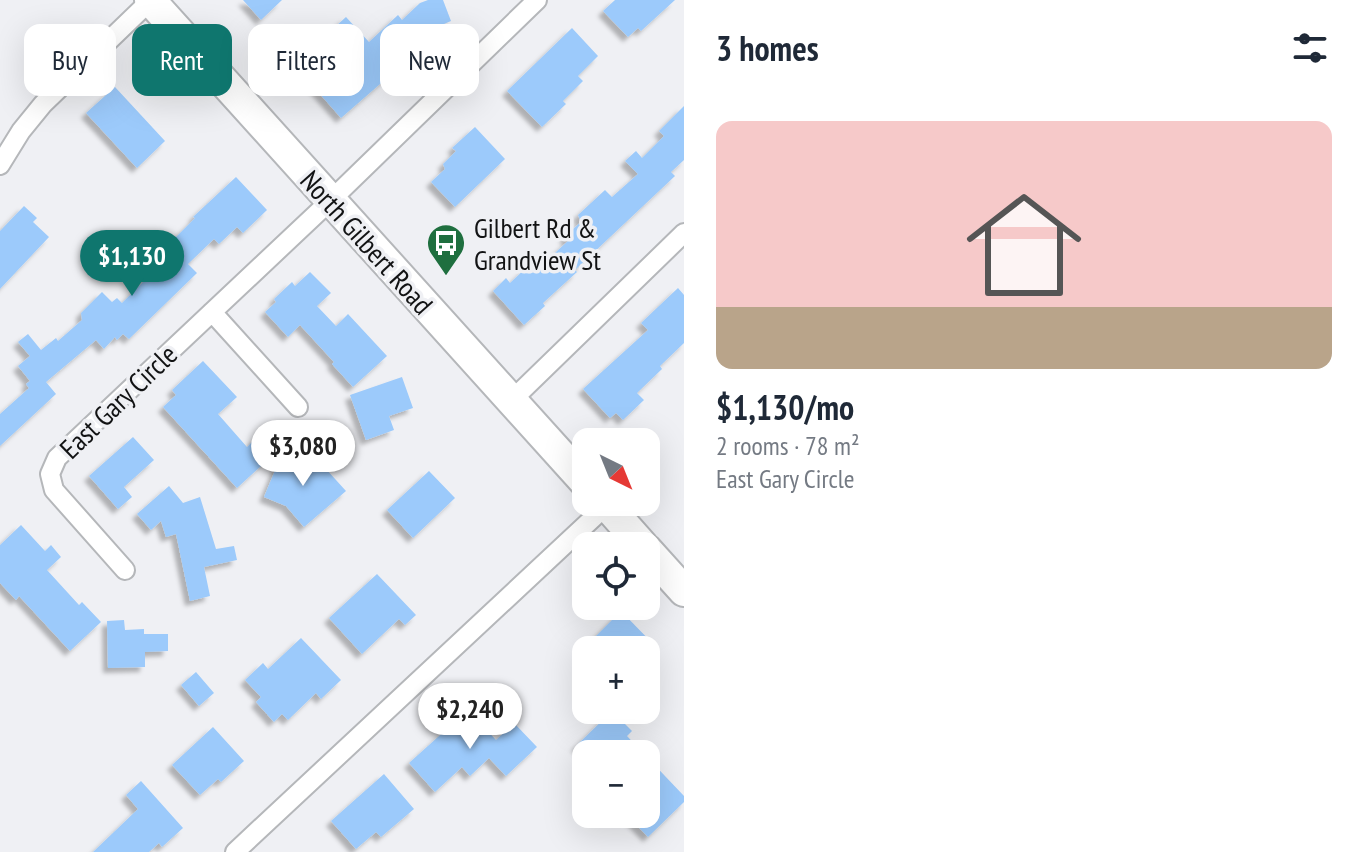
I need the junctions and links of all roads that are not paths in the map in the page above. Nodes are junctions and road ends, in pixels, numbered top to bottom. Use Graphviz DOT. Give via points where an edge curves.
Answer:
graph roads {
  1 [pos="150,0"];
  2 [pos="537,0"];
  3 [pos="0,165"];
  4 [pos="330,201"];
  5 [pos="684,233"];
  6 [pos="212,312"];
  7 [pos="511,401"];
  8 [pos="298,407"];
  9 [pos="572,468"];
  10 [pos="592,516"];
  11 [pos="616,516"];
  12 [pos="631,532"];
  13 [pos="660,564"];
  14 [pos="125,570"];
  15 [pos="684,591"];
  16 [pos="235,852"];
  1 -- 3 [label="street" via="43,104"];
  1 -- 4 [label="main road, North Gilbert Road"];
  2 -- 4 [label="street, East Gary Circle"];
  4 -- 6 [label="street, East Gary Circle"];
  4 -- 7 [label="main road, North Gilbert Road"];
  5 -- 7 [label="street"];
  6 -- 8 [label="street"];
  6 -- 14 [label="street, East Gary Circle" via="53,465 54,490"];
  7 -- 9 [label="main road, North Gilbert Road"];
  10 -- 16 [label="street"];
  11 -- 12 [label="main road"];
  13 -- 15 [label="main road"];
}
